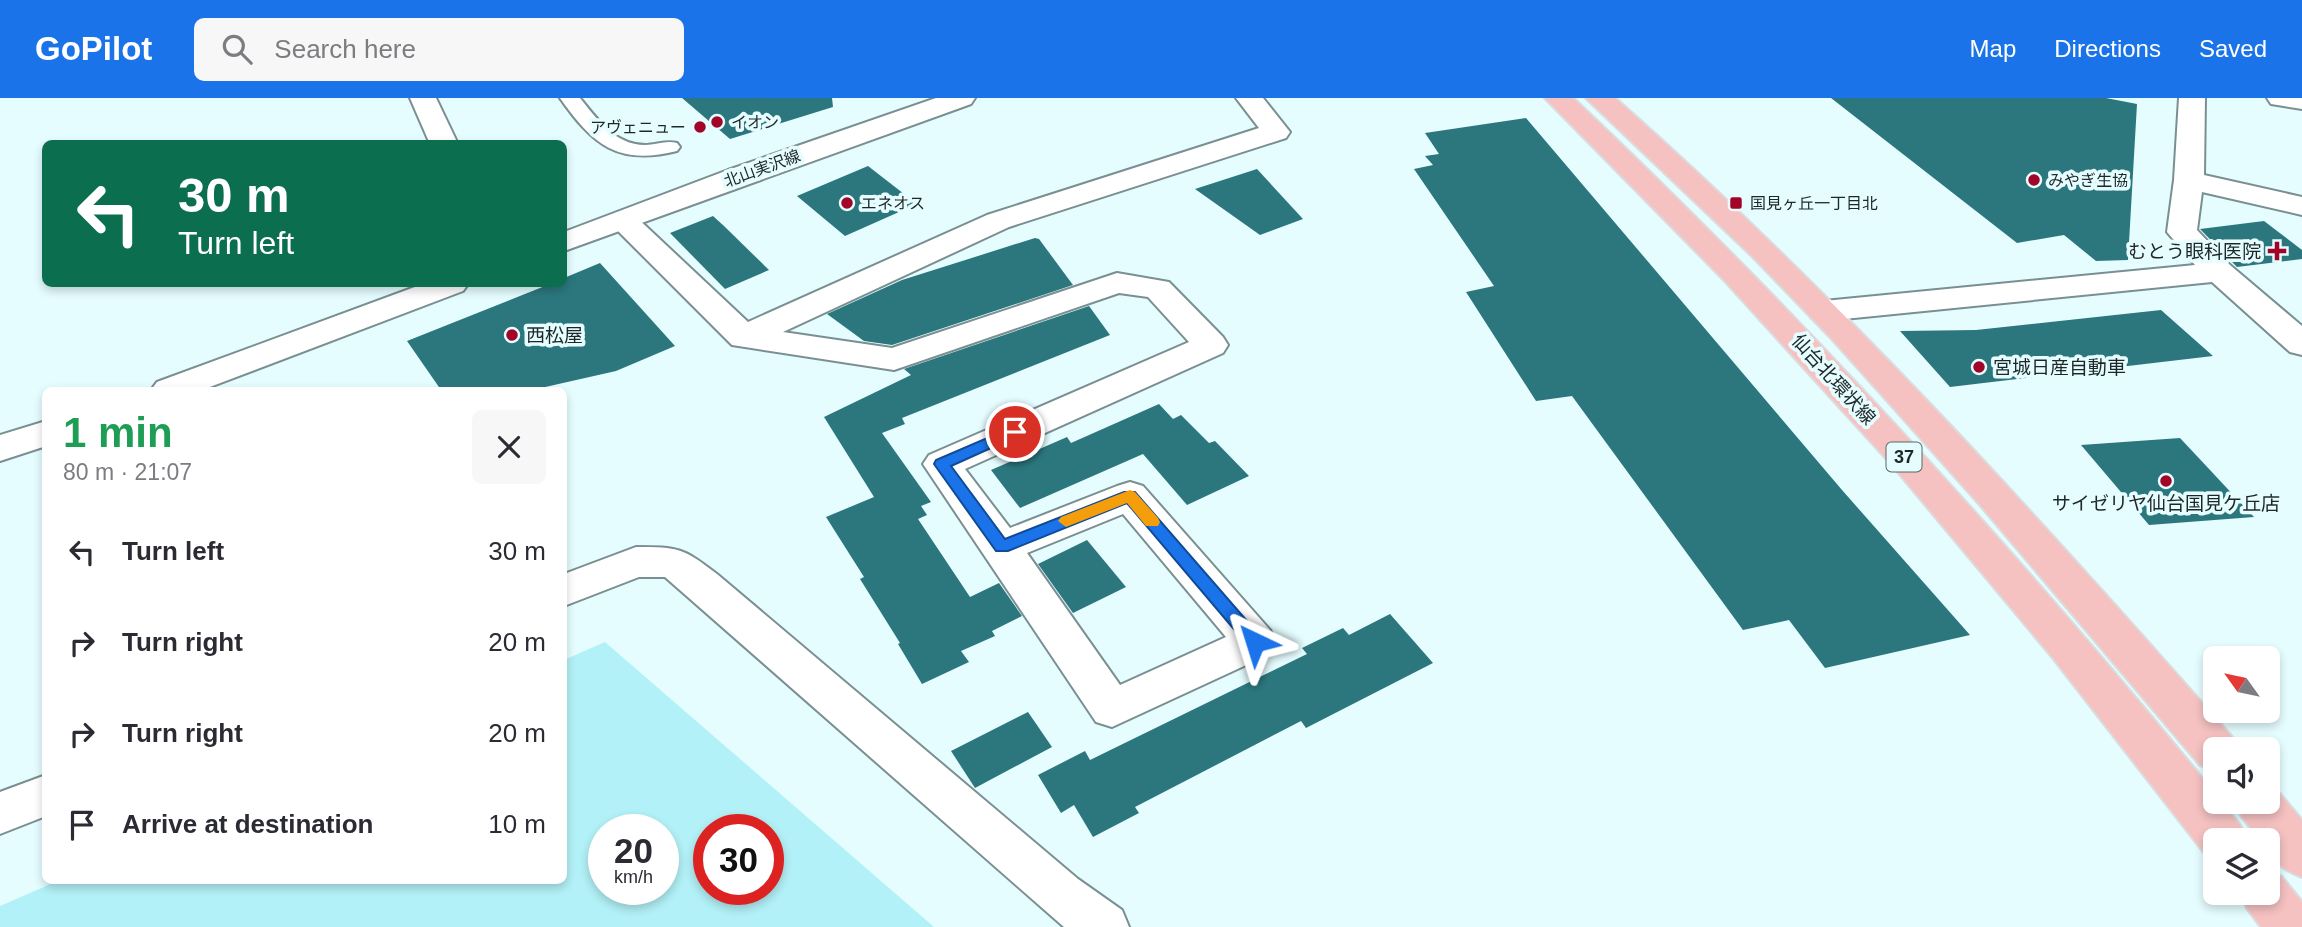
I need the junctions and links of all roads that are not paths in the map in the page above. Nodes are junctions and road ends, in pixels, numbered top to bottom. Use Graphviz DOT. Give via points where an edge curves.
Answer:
graph roads {
  1 [pos="423,98"];
  2 [pos="570,98"];
  3 [pos="962,98"];
  4 [pos="1249,98"];
  5 [pos="1558,98"];
  6 [pos="1599,98"];
  7 [pos="2192,98"];
  8 [pos="2280,98"];
  9 [pos="2302,102"];
  10 [pos="442,140"];
  11 [pos="670,147"];
  12 [pos="2189,180"];
  13 [pos="2302,206"];
  14 [pos="623,221"];
  15 [pos="567,241"];
  16 [pos="2219,272"];
  17 [pos="445,287"];
  18 [pos="1824,311"];
  19 [pos="744,337"];
  20 [pos="2302,344"];
  21 [pos="177,387"];
  22 [pos="42,434"];
  23 [pos="0,448"];
  24 [pos="1002,547"];
  25 [pos="567,589"];
  26 [pos="2204,737"];
  27 [pos="42,797"];
  28 [pos="0,813"];
  29 [pos="2268,814"];
  30 [pos="2215,828"];
  31 [pos="2302,855"];
  32 [pos="2274,905"];
  33 [pos="1104,927"];
  34 [pos="2291,927"];
  1 -- 10 [label="street"];
  2 -- 11 [label="lane" via="599,135 620,148 652,152"];
  3 -- 14 [label="street, 北山実沢線"];
  4 -- 19 [label="street" via="1276,132 998,221"];
  5 -- 30 [label="main road, 仙台北環状線 / 37" via="1778,316 1929,484 2137,728"];
  6 -- 18 [label="main road, 仙台北環状線 / 37" via="1657,148"];
  7 -- 12 [label="street"];
  8 -- 9 [label="street"];
  12 -- 13 [label="street"];
  12 -- 16 [label="street" via="2182,232"];
  14 -- 15 [label="street, 北山実沢線"];
  14 -- 19 [label="street"];
  16 -- 18 [label="street"];
  16 -- 20 [label="street"];
  17 -- 21 [label="street"];
  18 -- 26 [label="main road, 仙台北環状線 / 37" via="2012,513"];
  19 -- 24 [label="street" via="894,359 1117,283 1158,289 1212,345 942,464"];
  22 -- 23 [label="street"];
  24 -- 24 [label="street" via="1112,709 1255,642 1130,496"];
  25 -- 33 [label="street" via="636,562 673,562"];
  27 -- 28 [label="street"];
  29 -- 31 [label="main road"];
  32 -- 34 [label="main road"];
}
